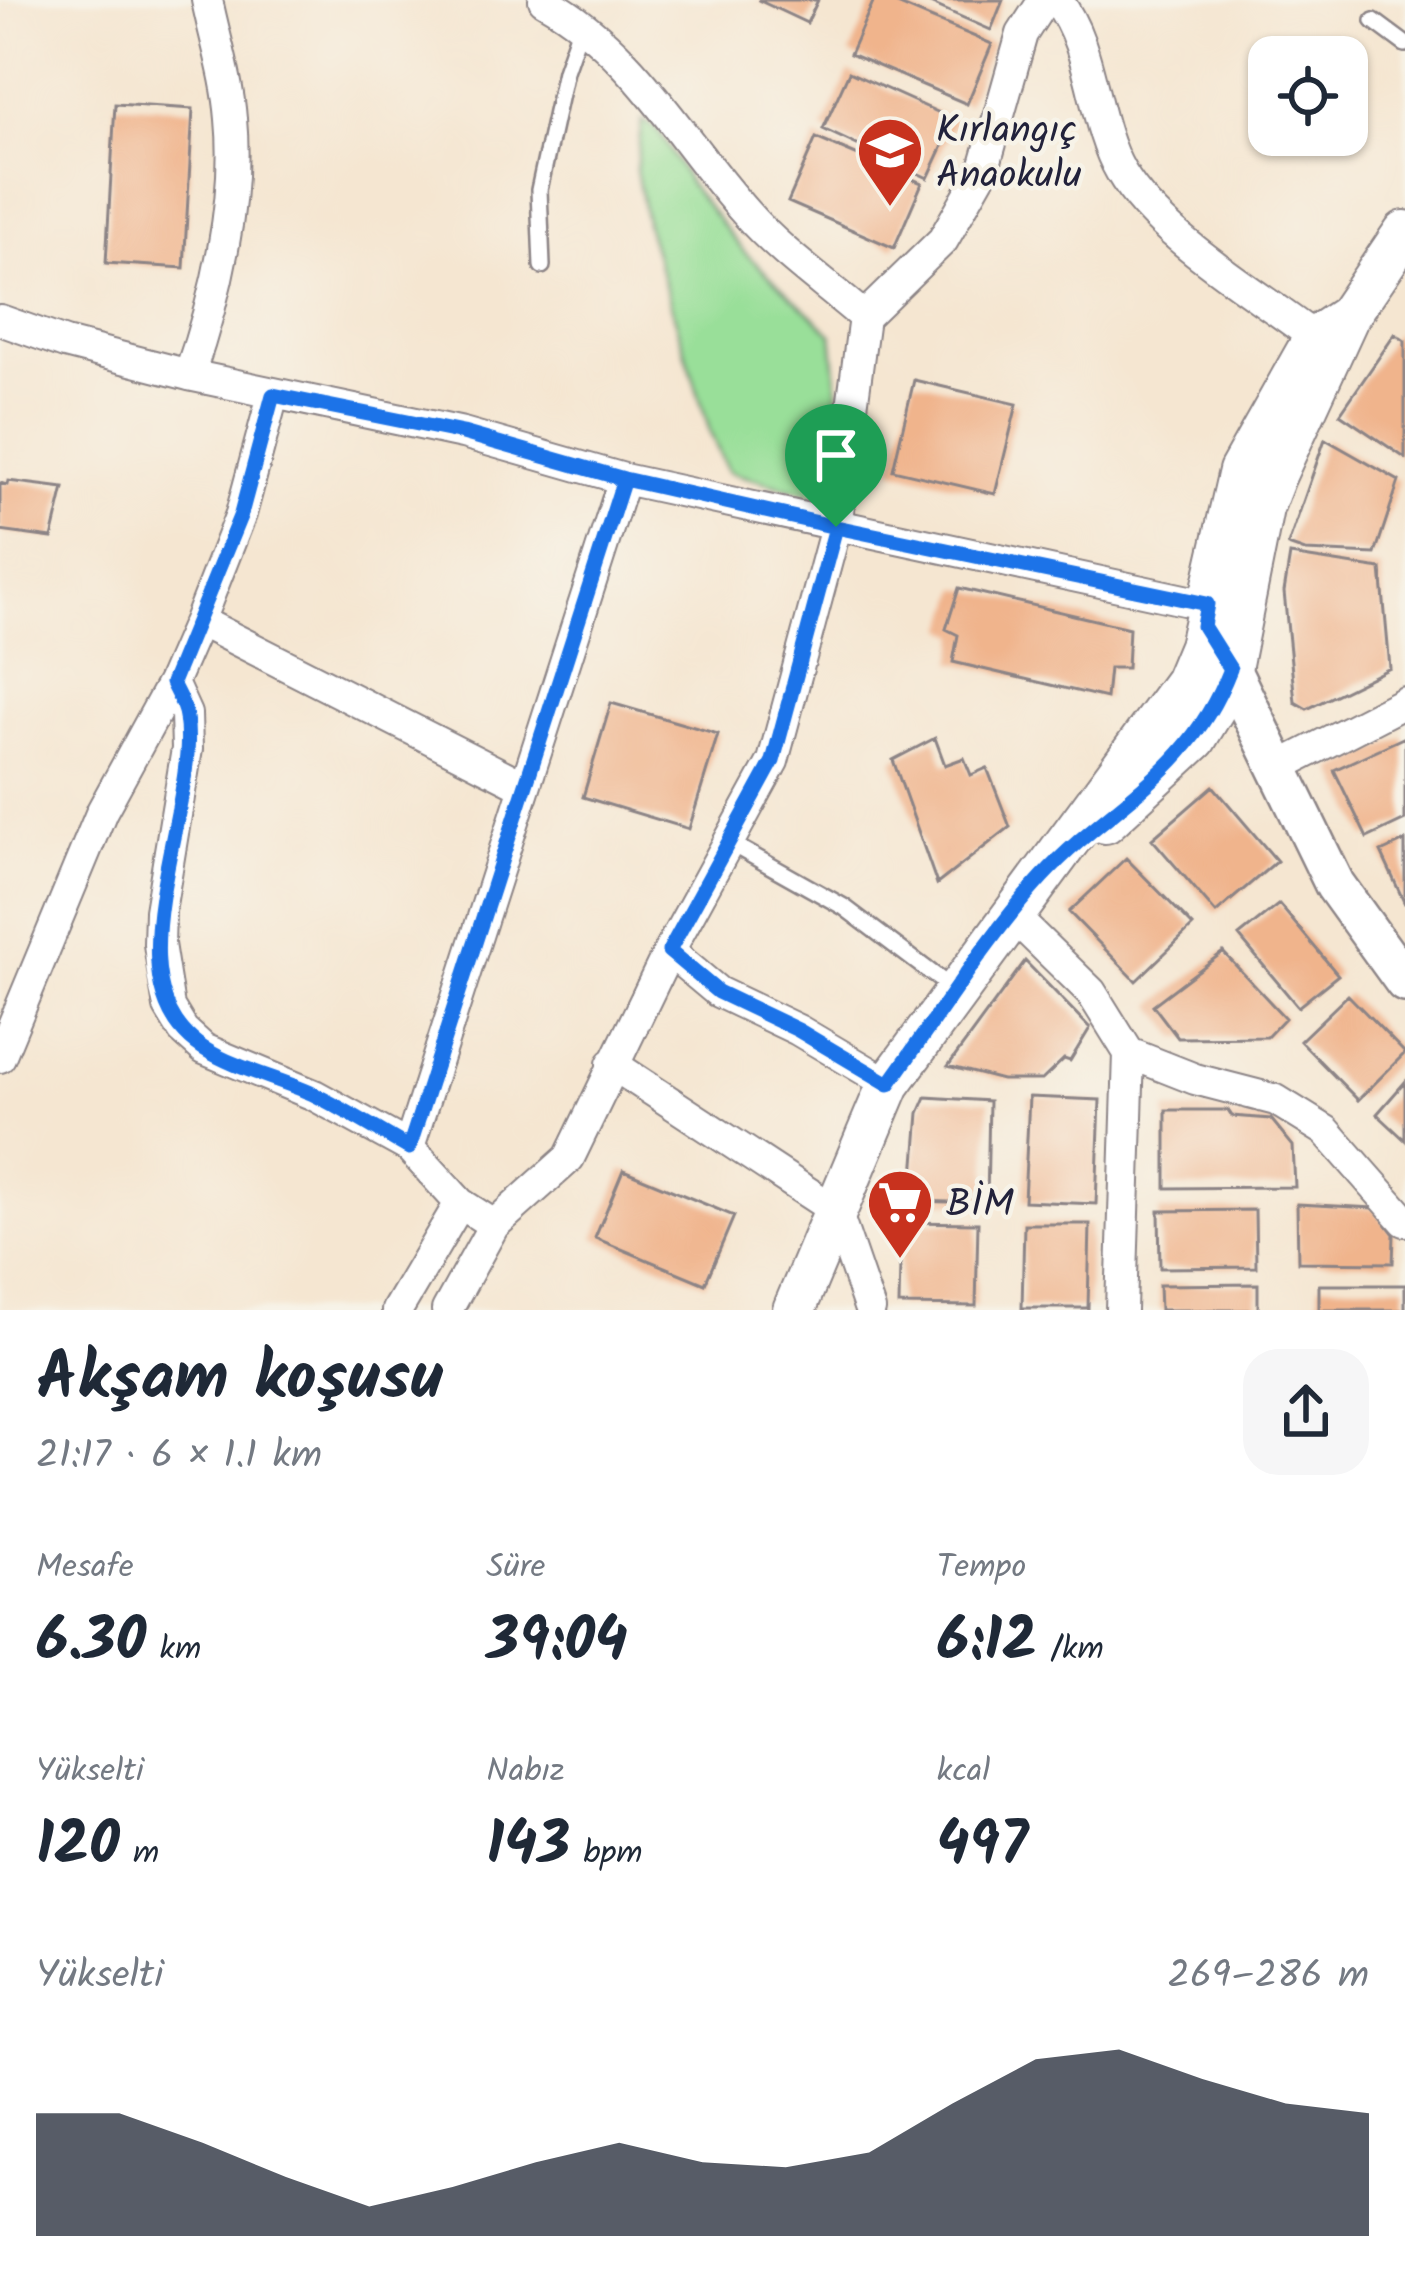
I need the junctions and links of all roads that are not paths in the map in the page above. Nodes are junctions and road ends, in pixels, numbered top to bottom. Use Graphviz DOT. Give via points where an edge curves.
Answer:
graph roads {
  1 [pos="207,0"];
  2 [pos="544,0"];
  3 [pos="1044,0"];
  4 [pos="1057,0"];
  5 [pos="592,11"];
  6 [pos="1374,21"];
  7 [pos="1405,44"];
  8 [pos="1405,232"];
  9 [pos="542,266"];
  10 [pos="864,317"];
  11 [pos="0,320"];
  12 [pos="1331,327"];
  13 [pos="189,375"];
  14 [pos="273,395"];
  15 [pos="624,479"];
  16 [pos="836,527"];
  17 [pos="1205,615"];
  18 [pos="200,621"];
  19 [pos="1230,669"];
  20 [pos="172,683"];
  21 [pos="1405,702"];
  22 [pos="1277,768"];
  23 [pos="523,785"];
  24 [pos="730,843"];
  25 [pos="1043,876"];
  26 [pos="1012,915"];
  27 [pos="669,951"];
  28 [pos="1405,982"];
  29 [pos="957,992"];
  30 [pos="1129,1053"];
  31 [pos="0,1057"];
  32 [pos="612,1064"];
  33 [pos="889,1084"];
  34 [pos="409,1148"];
  35 [pos="460,1203"];
  36 [pos="836,1211"];
  37 [pos="1405,1221"];
  38 [pos="494,1225"];
  39 [pos="397,1310"];
  40 [pos="447,1310"];
  41 [pos="794,1310"];
  42 [pos="870,1310"];
  43 [pos="1121,1310"];
  1 -- 13 [label="street" via="231,116 233,172 209,320"];
  2 -- 5 [label="street"];
  3 -- 10 [label="street" via="1022,34 984,168 943,240"];
  4 -- 12 [label="street" via="1120,169 1149,211"];
  5 -- 9 [label="lane" via="570,54 539,190"];
  5 -- 10 [label="street" via="749,217"];
  6 -- 7 [label="lane"];
  8 -- 12 [label="main road"];
  10 -- 16 [label="street"];
  11 -- 13 [label="street"];
  12 -- 17 [label="main road" via="1240,471"];
  12 -- 19 [label="main road" via="1262,508"];
  13 -- 14 [label="street"];
  14 -- 15 [label="street" via="463,433"];
  14 -- 18 [label="street" via="241,514"];
  15 -- 16 [label="street"];
  15 -- 23 [label="street"];
  16 -- 17 [label="street"];
  16 -- 24 [label="street" via="773,761"];
  17 -- 19 [label="main road"];
  17 -- 25 [label="main road" via="1185,682"];
  18 -- 20 [label="street"];
  18 -- 23 [label="street"];
  19 -- 22 [label="street"];
  19 -- 25 [label="main road" via="1195,739"];
  20 -- 31 [label="street" via="102,811"];
  20 -- 34 [label="street" via="186,714 187,749 160,911 169,1007 204,1048"];
  21 -- 22 [label="street"];
  22 -- 28 [label="street" via="1335,885"];
  23 -- 34 [label="street"];
  24 -- 27 [label="street"];
  24 -- 29 [label="lane" via="844,907"];
  25 -- 26 [label="main road"];
  26 -- 29 [label="main road"];
  26 -- 30 [label="street" via="1091,992"];
  27 -- 32 [label="street"];
  27 -- 33 [label="street" via="718,992"];
  29 -- 33 [label="main road"];
  30 -- 37 [label="street" via="1276,1100 1326,1131"];
  30 -- 43 [label="street"];
  32 -- 36 [label="street"];
  32 -- 38 [label="street" via="569,1158"];
  33 -- 36 [label="main road"];
  34 -- 35 [label="street"];
  35 -- 38 [label="street"];
  35 -- 39 [label="street"];
  36 -- 41 [label="main road"];
  36 -- 42 [label="street"];
  38 -- 40 [label="street"];
}
